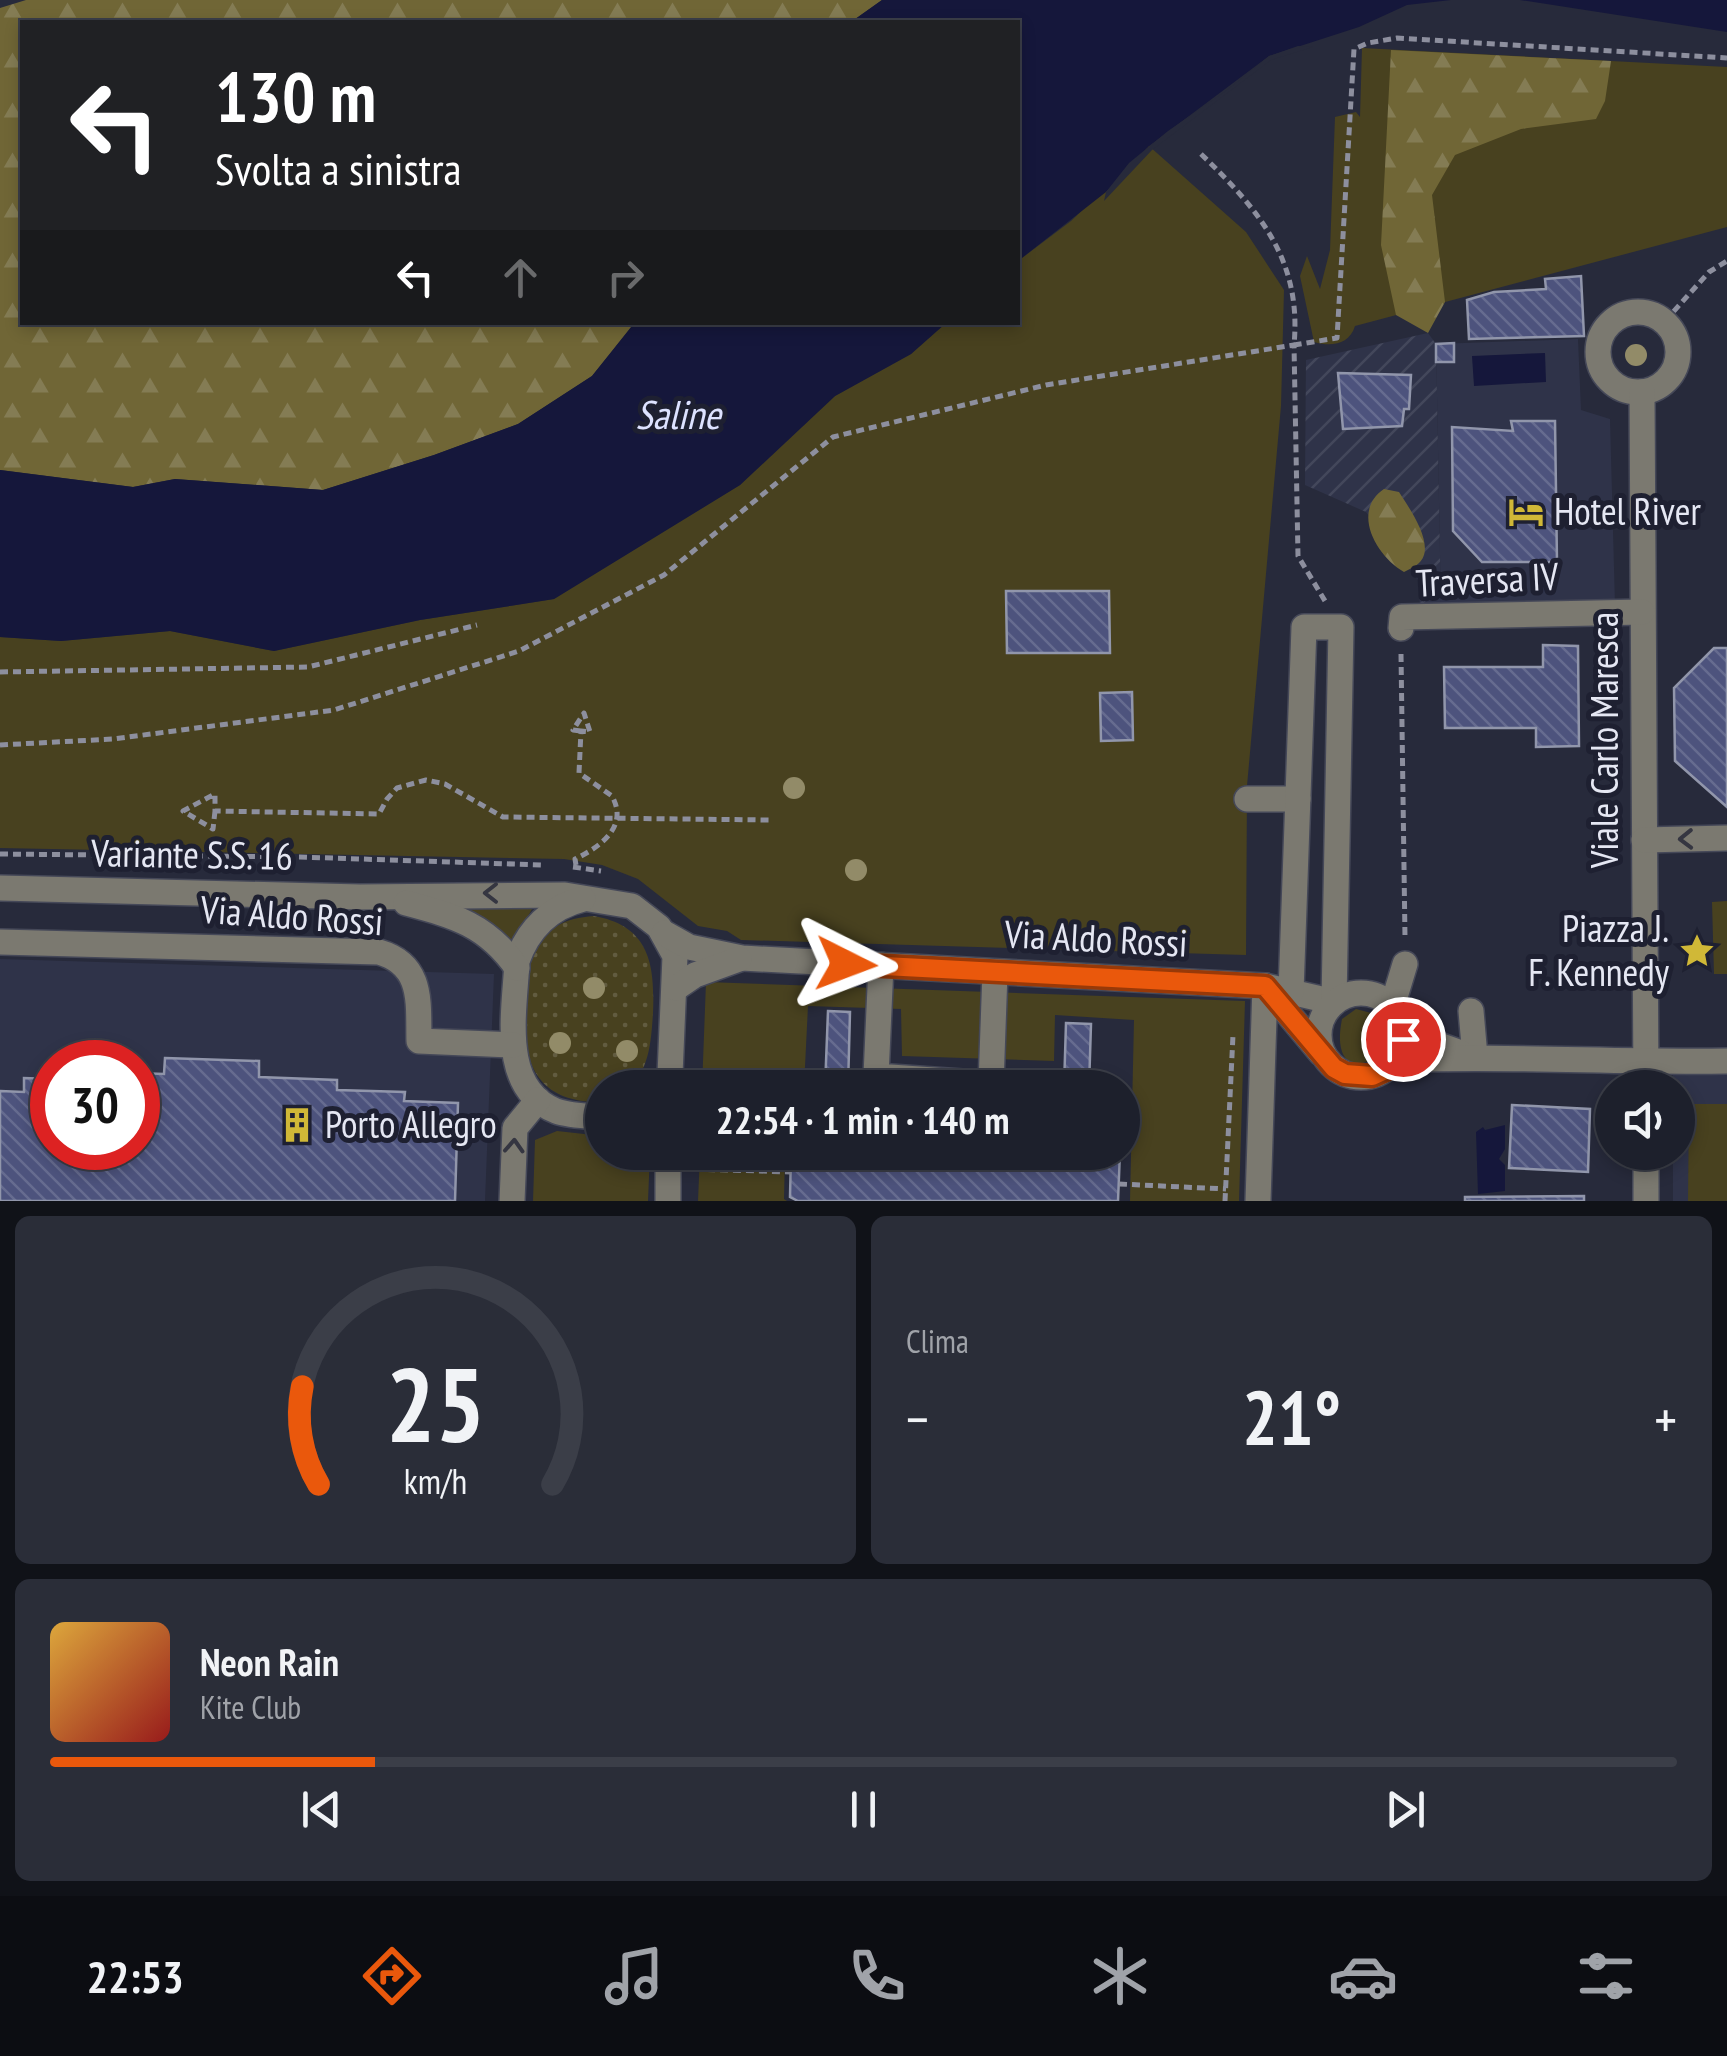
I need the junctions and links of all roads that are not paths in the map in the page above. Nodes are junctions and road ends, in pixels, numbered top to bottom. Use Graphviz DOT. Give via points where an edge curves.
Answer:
graph roads {
  1 [pos="1642,392"];
  2 [pos="1642,612"];
  3 [pos="1401,628"];
  4 [pos="1247,799"];
  5 [pos="1298,799"];
  6 [pos="1727,838"];
  7 [pos="1644,840"];
  8 [pos="0,888"];
  9 [pos="382,896"];
  10 [pos="588,897"];
  11 [pos="664,933"];
  12 [pos="0,942"];
  13 [pos="742,958"];
  14 [pos="1405,964"];
  15 [pos="881,965"];
  16 [pos="517,968"];
  17 [pos="995,972"];
  18 [pos="1265,986"];
  19 [pos="676,988"];
  20 [pos="1292,992"];
  21 [pos="1334,1002"];
  22 [pos="1395,1012"];
  23 [pos="1471,1012"];
  24 [pos="513,1045"];
  25 [pos="1324,1057"];
  26 [pos="1475,1057"];
  27 [pos="1395,1060"];
  28 [pos="1727,1061"];
  29 [pos="670,1070"];
  30 [pos="1598,1070"];
  31 [pos="1646,1070"];
  32 [pos="1675,1070"];
  33 [pos="538,1100"];
  34 [pos="585,1115"];
  35 [pos="669,1170"];
  36 [pos="1646,1170"];
  37 [pos="1259,1196"];
  38 [pos="512,1201"];
  39 [pos="668,1201"];
  40 [pos="1646,1201"];
  1 -- 1 [label="street" via="1674,370 1678,344 1665,321 1628,312 1606,327 1598,352 1606,377"];
  1 -- 2 [label="street, Viale Carlo Maresca"];
  2 -- 3 [label="street, Traversa IV" via="1402,616"];
  2 -- 7 [label="street, Viale Carlo Maresca"];
  4 -- 5 [label="street"];
  5 -- 20 [label="street"];
  5 -- 21 [label="street" via="1304,627 1341,627"];
  6 -- 7 [label="street, one-way"];
  7 -- 31 [label="street, Viale Carlo Maresca"];
  8 -- 9 [label="street, Variante S.S. 16"];
  10 -- 9 [label="street, Variante S.S. 16, one-way"];
  9 -- 16 [label="street, Variante S.S. 16" via="478,928"];
  10 -- 11 [label="street, Variante S.S. 16" via="632,906"];
  10 -- 16 [label="street" via="550,912 526,942"];
  11 -- 13 [label="street, Via Aldo Rossi" via="689,947"];
  11 -- 19 [label="street" via="677,963"];
  12 -- 24 [label="street, Via Aldo Rossi" via="379,952 396,957 412,978 419,1041"];
  13 -- 15 [label="street, Via Aldo Rossi"];
  13 -- 19 [label="street, Via Aldo Rossi"];
  14 -- 22 [label="street"];
  15 -- 17 [label="street, Via Aldo Rossi"];
  15 -- 17 [label="street" via="876,1076 991,1084"];
  16 -- 24 [label="street"];
  17 -- 18 [label="street, Via Aldo Rossi"];
  18 -- 20 [label="street, Via Aldo Rossi"];
  18 -- 25 [label="street"];
  18 -- 37 [label="street"];
  19 -- 29 [label="street"];
  20 -- 21 [label="street, Via Aldo Rossi"];
  21 -- 22 [label="street" via="1370,994"];
  21 -- 25 [label="street" via="1320,1022"];
  22 -- 26 [label="street" via="1436,1044"];
  22 -- 27 [label="street" via="1403,1039"];
  23 -- 26 [label="street"];
  24 -- 33 [label="street" via="517,1066"];
  25 -- 27 [label="street" via="1359,1077"];
  26 -- 27 [label="street"];
  26 -- 30 [label="street"];
  28 -- 32 [label="street"];
  33 -- 34 [label="street" via="558,1112"];
  38 -- 33 [label="street, one-way" via="515,1128"];
  35 -- 39 [label="street"];
  36 -- 40 [label="street"];
}
